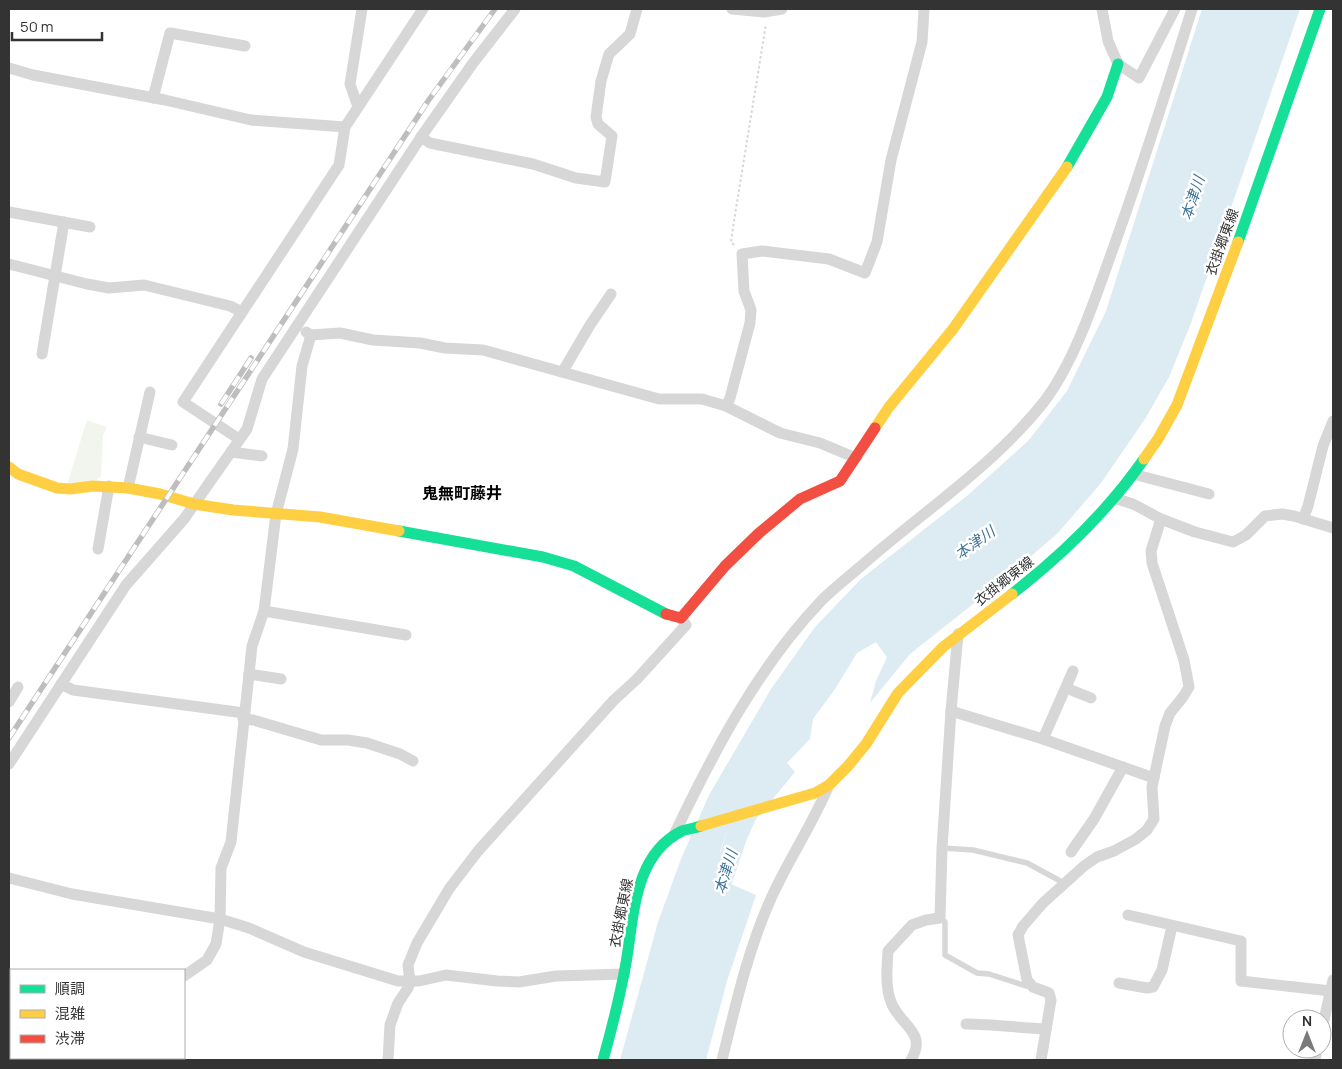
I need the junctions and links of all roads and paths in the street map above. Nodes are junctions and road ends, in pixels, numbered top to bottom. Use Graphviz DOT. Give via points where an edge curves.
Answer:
graph roads {
  1 [pos="362,9"];
  2 [pos="423,9"];
  3 [pos="515,9"];
  4 [pos="637,9"];
  5 [pos="732,9"];
  6 [pos="782,9"];
  7 [pos="924,9"];
  8 [pos="1102,9"];
  9 [pos="1175,9"];
  10 [pos="1192,9"];
  11 [pos="1320,9"];
  12 [pos="764,12"];
  13 [pos="245,46"];
  14 [pos="1118,64"];
  15 [pos="9,68"];
  16 [pos="153,98"];
  17 [pos="358,106"];
  18 [pos="345,127"];
  19 [pos="421,137"];
  20 [pos="9,212"];
  21 [pos="64,222"];
  22 [pos="90,227"];
  23 [pos="742,254"];
  24 [pos="9,264"];
  25 [pos="56,277"];
  26 [pos="612,294"];
  27 [pos="242,312"];
  28 [pos="296,326"];
  29 [pos="311,335"];
  30 [pos="42,354"];
  31 [pos="564,371"];
  32 [pos="150,392"];
  33 [pos="726,406"];
  34 [pos="1333,421"];
  35 [pos="140,437"];
  36 [pos="240,439"];
  37 [pos="172,444"];
  38 [pos="231,452"];
  39 [pos="262,456"];
  40 [pos="856,458"];
  41 [pos="9,467"];
  42 [pos="1133,474"];
  43 [pos="109,486"];
  44 [pos="128,488"];
  45 [pos="1209,494"];
  46 [pos="1114,498"];
  47 [pos="194,504"];
  48 [pos="276,514"];
  49 [pos="1161,519"];
  50 [pos="1303,519"];
  51 [pos="1333,528"];
  52 [pos="98,549"];
  53 [pos="264,611"];
  54 [pos="681,618"];
  55 [pos="958,634"];
  56 [pos="406,635"];
  57 [pos="1073,672"];
  58 [pos="249,674"];
  59 [pos="281,679"];
  60 [pos="62,684"];
  61 [pos="18,687"];
  62 [pos="1066,688"];
  63 [pos="1091,698"];
  64 [pos="9,702"];
  65 [pos="951,711"];
  66 [pos="243,716"];
  67 [pos="1043,740"];
  68 [pos="413,761"];
  69 [pos="9,764"];
  70 [pos="1123,767"];
  71 [pos="1154,778"];
  72 [pos="829,785"];
  73 [pos="673,837"];
  74 [pos="942,848"];
  75 [pos="1071,852"];
  76 [pos="9,878"];
  77 [pos="1064,883"];
  78 [pos="1128,916"];
  79 [pos="940,918"];
  80 [pos="220,919"];
  81 [pos="1172,926"];
  82 [pos="624,974"];
  83 [pos="185,975"];
  84 [pos="410,982"];
  85 [pos="1119,983"];
  86 [pos="1030,984"];
  87 [pos="1332,985"];
  88 [pos="1327,1009"];
  89 [pos="966,1024"];
  90 [pos="1046,1029"];
  91 [pos="388,1060"];
  92 [pos="604,1060"];
  93 [pos="722,1060"];
  94 [pos="911,1060"];
  95 [pos="1041,1060"];
  1 -- 17 [label="street" via="350,84"];
  2 -- 17 [label="street"];
  3 -- 19 [label="street"];
  4 -- 19 [label="street" via="630,34 609,54 601,81 596,117 598,124 612,136 604,182 430,143"];
  5 -- 12 [label="street"];
  6 -- 12 [label="street"];
  7 -- 23 [label="street" via="922,42 891,160 877,242 864,272 829,259 762,252"];
  8 -- 14 [label="street" via="1108,42"];
  9 -- 14 [label="street" via="1139,78"];
  10 -- 73 [label="street" via="1128,207 1092,306 1067,362 1044,400 1018,432 987,462 823,599 788,639 754,684"];
  11 -- 42 [label="street, 衣掛郷東線" via="1231,263 1177,405"];
  12 -- 23 [label="path" via="766,20 731,242"];
  13 -- 16 [label="street" via="170,33"];
  14 -- 40 [label="street" via="1107,97 1065,171 953,329 889,407"];
  15 -- 16 [label="street"];
  16 -- 18 [label="street" via="251,120"];
  17 -- 18 [label="street"];
  18 -- 27 [label="street" via="339,165"];
  19 -- 28 [label="street"];
  20 -- 21 [label="street"];
  21 -- 22 [label="street"];
  21 -- 25 [label="street"];
  23 -- 33 [label="street" via="750,323"];
  24 -- 25 [label="street"];
  25 -- 27 [label="street" via="110,288 144,285 230,306"];
  25 -- 30 [label="street"];
  26 -- 31 [label="street"];
  27 -- 36 [label="street" via="183,402"];
  28 -- 29 [label="street"];
  28 -- 36 [label="street" via="262,378 247,429"];
  29 -- 31 [label="street" via="340,333 373,340 483,350"];
  29 -- 48 [label="street" via="302,366 293,449"];
  31 -- 33 [label="street" via="659,399 702,399"];
  32 -- 35 [label="street"];
  33 -- 40 [label="street" via="780,433 820,443"];
  34 -- 50 [label="street"];
  35 -- 37 [label="street"];
  35 -- 44 [label="street"];
  36 -- 38 [label="street"];
  38 -- 39 [label="street"];
  38 -- 47 [label="street"];
  40 -- 54 [label="street" via="840,481 800,499 758,534 725,566"];
  41 -- 43 [label="street" via="18,474 57,488"];
  42 -- 45 [label="street"];
  42 -- 46 [label="street, 衣掛郷東線"];
  43 -- 44 [label="street"];
  43 -- 52 [label="street"];
  44 -- 47 [label="street"];
  46 -- 49 [label="street" via="1134,504"];
  46 -- 55 [label="street, 衣掛郷東線" via="1035,576"];
  47 -- 48 [label="street"];
  47 -- 60 [label="street" via="126,585"];
  48 -- 53 [label="street"];
  48 -- 54 [label="street" via="320,517 543,557 574,566 670,616"];
  49 -- 50 [label="street" via="1233,542 1246,535 1265,516 1282,514"];
  49 -- 71 [label="street" via="1151,551 1152,563 1184,660 1189,687 1170,713"];
  50 -- 51 [label="street"];
  53 -- 56 [label="street"];
  53 -- 58 [label="street" via="252,646"];
  54 -- 84 [label="street" via="686,625 478,851 449,889 417,943 408,965"];
  55 -- 65 [label="street"];
  55 -- 72 [label="street, 衣掛郷東線" via="898,693 866,744"];
  57 -- 62 [label="street"];
  58 -- 59 [label="street"];
  58 -- 66 [label="street"];
  60 -- 66 [label="street" via="73,690"];
  60 -- 69 [label="street"];
  61 -- 64 [label="street"];
  62 -- 63 [label="street"];
  62 -- 67 [label="street"];
  65 -- 67 [label="street"];
  65 -- 74 [label="street"];
  66 -- 68 [label="street" via="321,740 367,743"];
  66 -- 80 [label="street" via="231,842 221,868"];
  67 -- 70 [label="street"];
  70 -- 71 [label="street"];
  70 -- 75 [label="street"];
  71 -- 77 [label="street" via="1154,819 1147,830 1114,851 1097,857"];
  72 -- 73 [label="street, 衣掛郷東線" via="815,793 683,830"];
  72 -- 93 [label="street" via="818,812 768,904 751,951"];
  73 -- 82 [label="street, 衣掛郷東線" via="651,859 638,889"];
  74 -- 77 [label="lane" via="973,850 1027,863"];
  74 -- 79 [label="street"];
  76 -- 80 [label="street" via="72,894"];
  77 -- 86 [label="street" via="1018,935"];
  78 -- 81 [label="street"];
  79 -- 86 [label="lane" via="944,922 945,955 977,973 1026,986"];
  79 -- 94 [label="street" via="912,925 888,951 887,984 891,1004 917,1039 917,1051"];
  80 -- 83 [label="street" via="216,944 207,960"];
  80 -- 84 [label="street" via="304,952 385,978"];
  81 -- 85 [label="street" via="1162,970 1153,987"];
  81 -- 87 [label="street" via="1241,941 1241,981"];
  82 -- 84 [label="street" via="556,976 519,982 446,976"];
  82 -- 92 [label="street, 衣掛郷東線"];
  84 -- 91 [label="street" via="390,1025"];
  86 -- 90 [label="street" via="1049,993 1051,1000"];
  87 -- 88 [label="street"];
  89 -- 90 [label="street"];
  90 -- 95 [label="street"];
}
